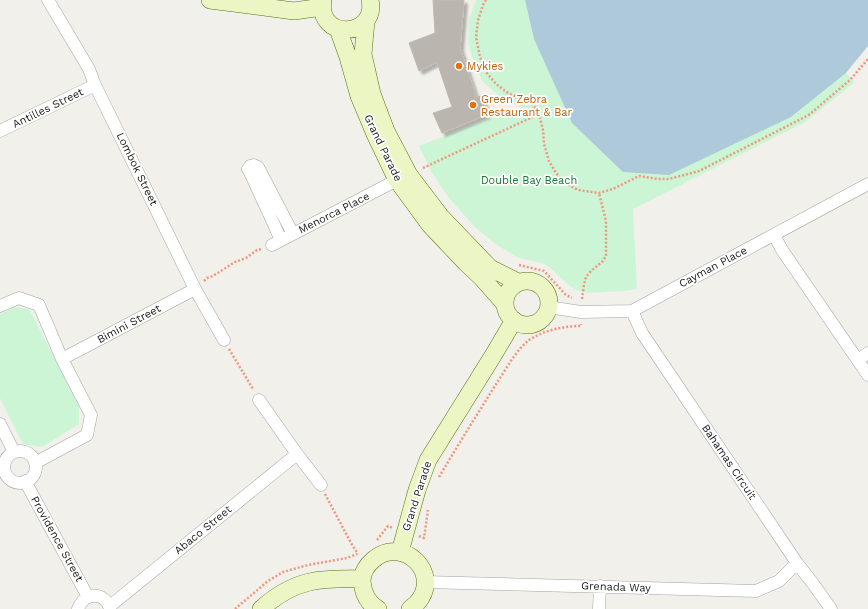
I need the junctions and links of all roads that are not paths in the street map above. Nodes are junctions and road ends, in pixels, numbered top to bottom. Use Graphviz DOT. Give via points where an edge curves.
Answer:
graph roads {
  1 [pos="48,0"];
  2 [pos="210,0"];
  3 [pos="370,0"];
  4 [pos="323,3"];
  5 [pos="366,21"];
  6 [pos="338,29"];
  7 [pos="95,84"];
  8 [pos="0,131"];
  9 [pos="397,180"];
  10 [pos="868,184"];
  11 [pos="293,234"];
  12 [pos="774,235"];
  13 [pos="518,282"];
  14 [pos="195,289"];
  15 [pos="505,304"];
  16 [pos="0,306"];
  17 [pos="548,307"];
  18 [pos="632,311"];
  19 [pos="514,320"];
  20 [pos="224,340"];
  21 [pos="863,357"];
  22 [pos="62,359"];
  23 [pos="868,375"];
  24 [pos="259,400"];
  25 [pos="0,424"];
  26 [pos="14,452"];
  27 [pos="297,454"];
  28 [pos="35,462"];
  29 [pos="3,476"];
  30 [pos="26,481"];
  31 [pos="321,485"];
  32 [pos="400,552"];
  33 [pos="797,563"];
  34 [pos="362,579"];
  35 [pos="425,582"];
  36 [pos="600,586"];
  37 [pos="88,597"];
  38 [pos="110,608"];
  39 [pos="78,609"];
  40 [pos="261,609"];
  41 [pos="378,609"];
  42 [pos="410,609"];
  43 [pos="600,609"];
  44 [pos="831,609"];
  1 -- 7 [label="street, Lombok Street"];
  2 -- 4 [label="street" via="294,11"];
  3 -- 5 [label="street, Grand Parade" via="370,14"];
  4 -- 6 [label="street" via="323,14 332,26"];
  5 -- 6 [label="street" via="354,30"];
  5 -- 13 [label="street, Grand Parade" via="363,54 372,94 386,131 410,175 441,217 490,268"];
  6 -- 9 [label="street, Grand Parade" via="359,96"];
  7 -- 8 [label="street, Antilles Street"];
  7 -- 14 [label="street, Lombok Street"];
  9 -- 11 [label="street, Menorca Place"];
  9 -- 15 [label="street, Grand Parade" via="430,225"];
  10 -- 12 [label="street, Cayman Place"];
  11 -- 11 [label="street, Menorca Place" via="276,242 248,168 258,168"];
  12 -- 18 [label="street, Cayman Place"];
  12 -- 21 [label="street" via="782,250"];
  13 -- 15 [label="street" via="508,291"];
  13 -- 17 [label="street" via="529,281 540,285 547,295"];
  14 -- 20 [label="street, Lombok Street"];
  14 -- 22 [label="street, Bimini Street"];
  15 -- 19 [label="street" via="509,316"];
  16 -- 22 [label="street" via="19,298 39,305"];
  17 -- 18 [label="street, Cayman Place" via="581,312"];
  17 -- 19 [label="street" via="546,314 535,323 520,324"];
  18 -- 33 [label="street, Bahamas Circuit" via="642,333"];
  19 -- 32 [label="street, Grand Parade" via="428,460"];
  21 -- 23 [label="street"];
  22 -- 28 [label="street" via="91,415 87,435"];
  24 -- 27 [label="street"];
  25 -- 26 [label="street"];
  26 -- 28 [label="street" via="27,453"];
  26 -- 29 [label="street" via="4,462"];
  27 -- 31 [label="street"];
  27 -- 38 [label="street, Abaco Street"];
  28 -- 30 [label="street" via="34,474"];
  29 -- 30 [label="street" via="14,482"];
  30 -- 37 [label="street, Providence Street"];
  32 -- 34 [label="street" via="389,551 380,554 365,569"];
  32 -- 35 [label="street" via="410,555 418,562"];
  33 -- 36 [label="street, Grenada Way" via="779,581 756,591"];
  33 -- 44 [label="street, Bahamas Circuit"];
  34 -- 40 [label="street" via="303,583 280,594"];
  34 -- 41 [label="street" via="367,599"];
  35 -- 36 [label="street, Grenada Way"];
  35 -- 42 [label="street" via="423,594 417,604"];
  36 -- 43 [label="street"];
  37 -- 38 [label="street" via="101,597"];
  37 -- 39 [label="street"];
}
